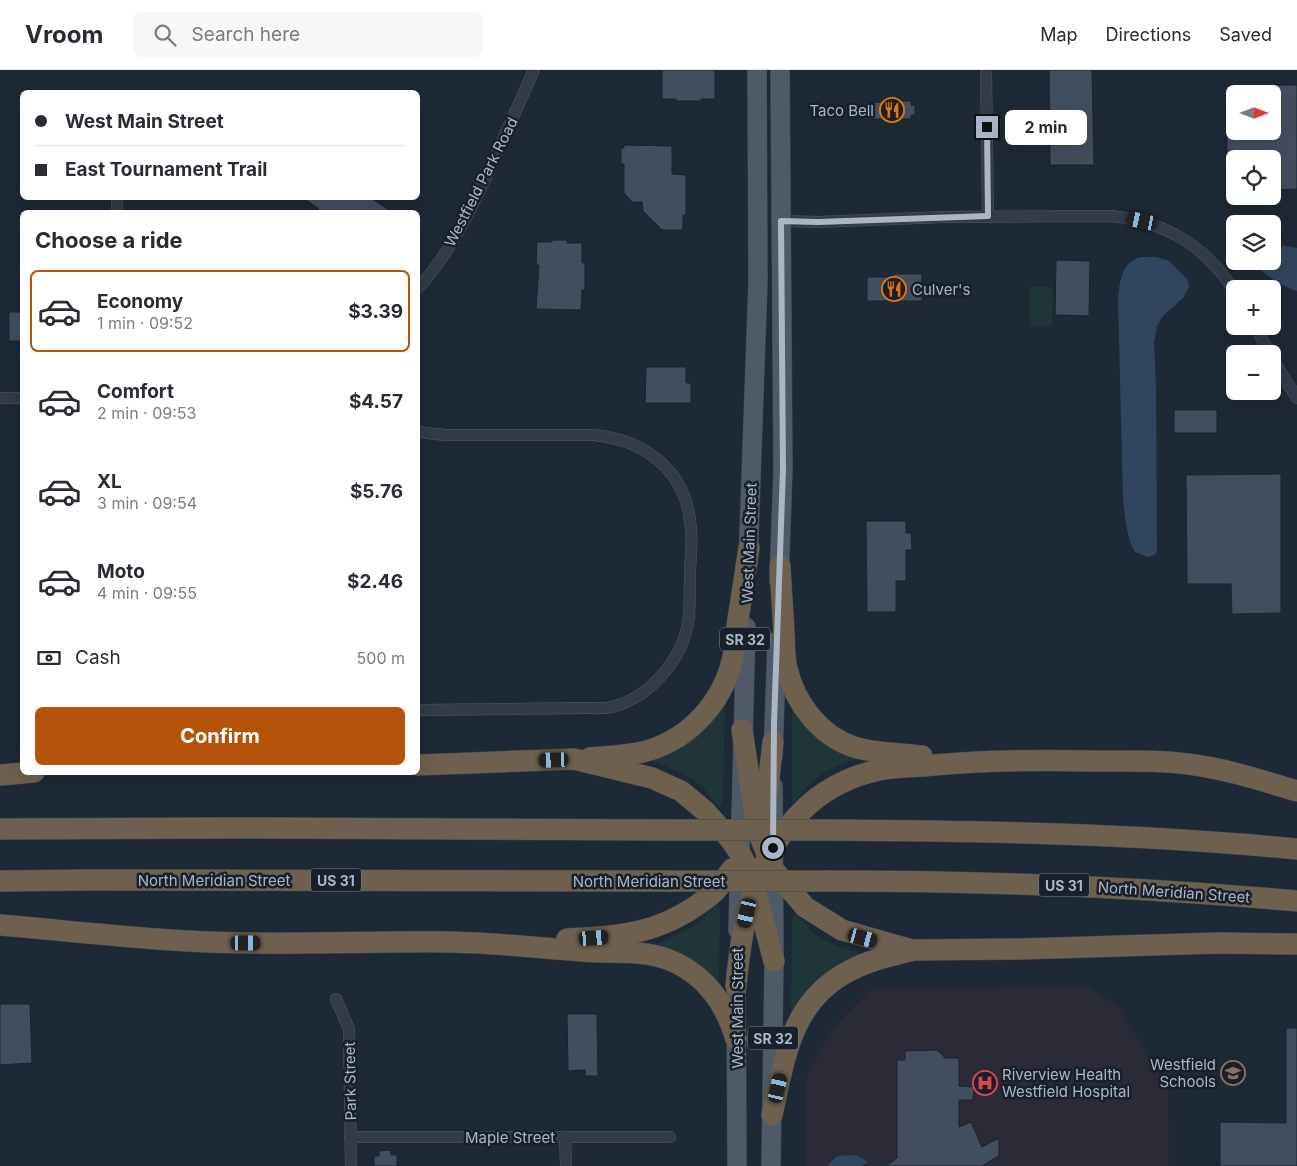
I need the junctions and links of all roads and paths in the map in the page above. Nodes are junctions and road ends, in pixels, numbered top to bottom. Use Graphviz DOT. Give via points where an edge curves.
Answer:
graph roads {
  1 [pos="534,70"];
  2 [pos="757,70"];
  3 [pos="780,70"];
  4 [pos="986,70"];
  5 [pos="988,216"];
  6 [pos="781,221"];
  7 [pos="1226,280"];
  8 [pos="420,286"];
  9 [pos="1281,372"];
  10 [pos="0,398"];
  11 [pos="20,398"];
  12 [pos="1297,398"];
  13 [pos="420,432"];
  14 [pos="749,548"];
  15 [pos="780,566"];
  16 [pos="420,710"];
  17 [pos="742,730"];
  18 [pos="773,742"];
  19 [pos="574,759"];
  20 [pos="980,761"];
  21 [pos="420,765"];
  22 [pos="20,773"];
  23 [pos="0,775"];
  24 [pos="1297,791"];
  25 [pos="757,828"];
  26 [pos="0,829"];
  27 [pos="1297,849"];
  28 [pos="740,855"];
  29 [pos="771,858"];
  30 [pos="0,881"];
  31 [pos="754,887"];
  32 [pos="1297,901"];
  33 [pos="0,925"];
  34 [pos="1297,944"];
  35 [pos="510,945"];
  36 [pos="912,950"];
  37 [pos="774,961"];
  38 [pos="736,986"];
  39 [pos="336,999"];
  40 [pos="736,1039"];
  41 [pos="772,1115"];
  42 [pos="350,1137"];
  43 [pos="565,1137"];
  44 [pos="670,1137"];
  45 [pos="351,1166"];
  46 [pos="566,1166"];
  47 [pos="737,1166"];
  48 [pos="771,1166"];
  1 -- 8 [label="street, Westfield Park Road" via="459,231"];
  2 -- 14 [label="main road, West Main Street / SR 32" via="758,282"];
  3 -- 6 [label="main road, West Main Street / SR 32"];
  4 -- 5 [label="street"];
  5 -- 6 [label="street"];
  5 -- 7 [label="street" via="1112,216 1142,221 1194,246"];
  6 -- 15 [label="main road, West Main Street / SR 32" via="783,469"];
  9 -- 12 [label="street"];
  10 -- 11 [label="street"];
  13 -- 16 [label="street" via="594,436 633,444 658,458 675,478 690,520 691,540 689,617 684,640 660,676 632,700 611,707"];
  14 -- 17 [label="main road, West Main Street / SR 32"];
  14 -- 19 [label="highway" via="735,647 728,675 716,701 676,738 651,749"];
  15 -- 18 [label="main road, West Main Street / SR 32"];
  15 -- 20 [label="highway" via="786,667 798,698 815,723 843,742 866,750"];
  17 -- 25 [label="highway"];
  17 -- 28 [label="main road, West Main Street / SR 32"];
  18 -- 25 [label="highway" via="768,788"];
  18 -- 29 [label="main road, West Main Street / SR 32"];
  19 -- 21 [label="highway"];
  19 -- 28 [label="highway" via="652,778 681,791 705,811"];
  20 -- 24 [label="highway" via="1176,763 1220,769"];
  20 -- 29 [label="highway" via="861,774 824,793 802,810"];
  22 -- 23 [label="highway"];
  25 -- 28 [label="highway"];
  25 -- 29 [label="highway"];
  26 -- 27 [label="highway, bridge" via="1006,831 1095,834"];
  28 -- 31 [label="highway"];
  28 -- 35 [label="highway" via="714,893 660,926 616,936"];
  28 -- 38 [label="main road, West Main Street / SR 32"];
  29 -- 31 [label="highway"];
  29 -- 36 [label="highway" via="799,900 823,920 863,938"];
  29 -- 37 [label="main road, West Main Street / SR 32"];
  30 -- 32 [label="highway, North Meridian Street / US 31, bridge" via="1030,884 1151,889"];
  31 -- 37 [label="highway"];
  31 -- 38 [label="highway" via="740,941"];
  33 -- 35 [label="highway" via="203,942"];
  34 -- 36 [label="highway"];
  35 -- 40 [label="highway" via="643,954 675,962 695,974 712,991 730,1019"];
  36 -- 41 [label="highway" via="852,969 815,998 793,1030"];
  37 -- 41 [label="main road, West Main Street / SR 32"];
  38 -- 40 [label="main road, West Main Street / SR 32"];
  39 -- 42 [label="street, Park Street" via="349,1029"];
  40 -- 47 [label="main road, West Main Street / SR 32"];
  41 -- 48 [label="main road, West Main Street / SR 32"];
  42 -- 43 [label="street, Maple Street"];
  42 -- 45 [label="street, Park Street"];
  43 -- 44 [label="street, Maple Street"];
  43 -- 46 [label="street"];
}
